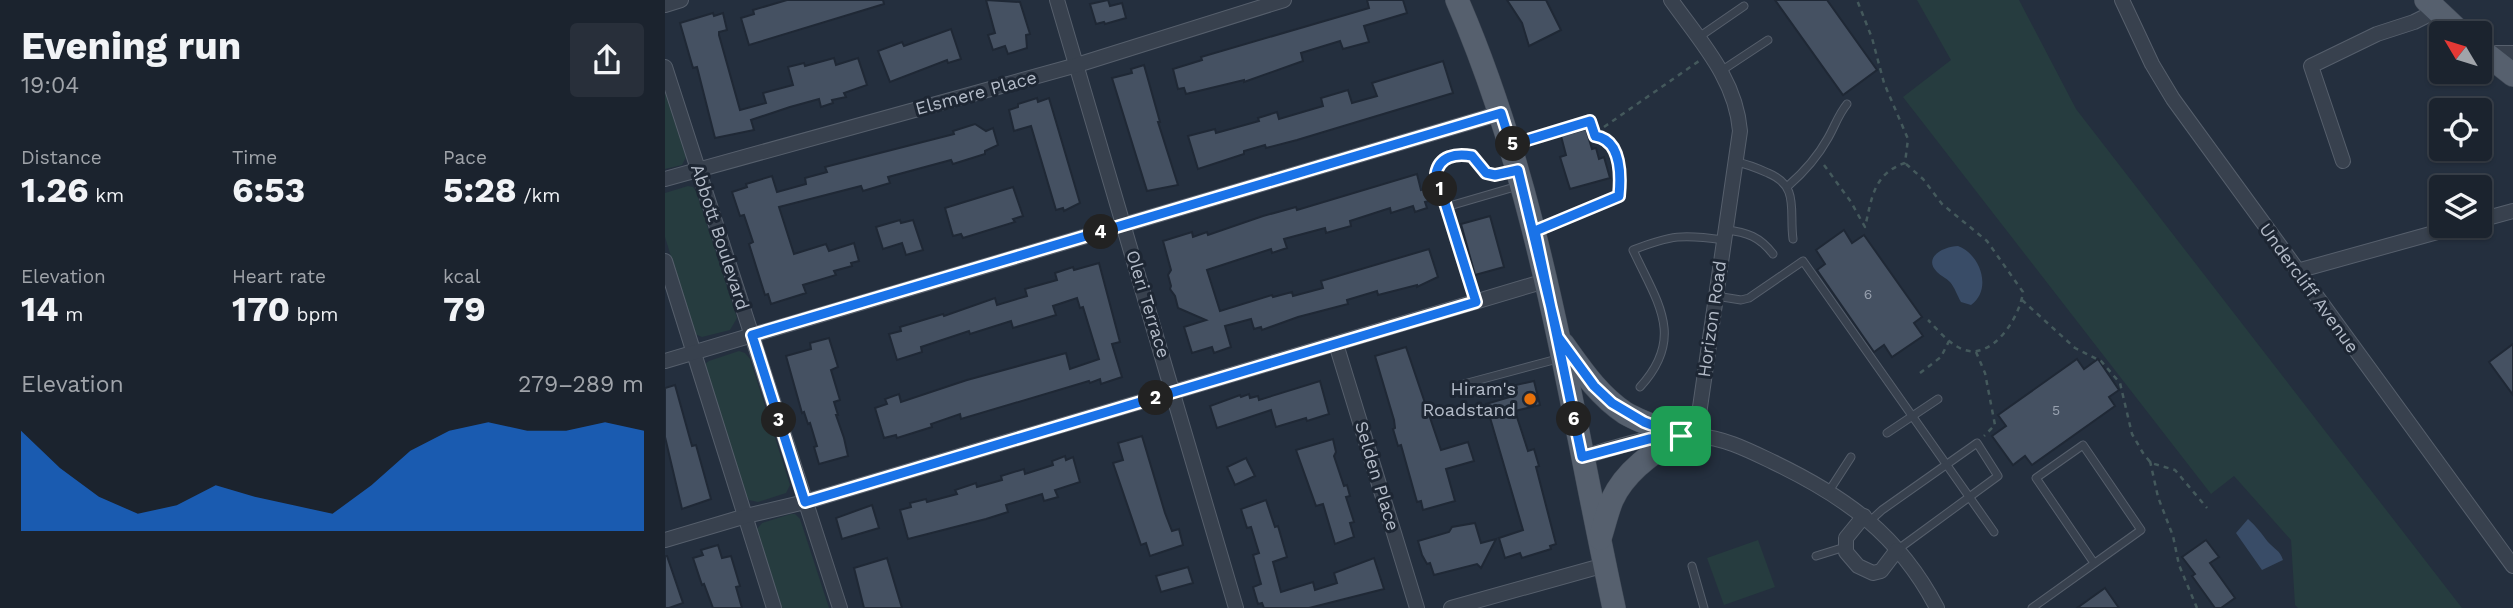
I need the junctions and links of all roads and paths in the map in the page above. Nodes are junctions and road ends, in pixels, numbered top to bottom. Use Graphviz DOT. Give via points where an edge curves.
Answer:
graph roads {
  1 [pos="681,0"];
  2 [pos="1057,0"];
  3 [pos="1284,0"];
  4 [pos="1457,0"];
  5 [pos="1671,0"];
  6 [pos="1857,0"];
  7 [pos="2122,0"];
  8 [pos="665,5"];
  9 [pos="2431,5"];
  10 [pos="1744,6"];
  11 [pos="2448,21"];
  12 [pos="1697,38"];
  13 [pos="1768,40"];
  14 [pos="2492,52"];
  15 [pos="2513,53"];
  16 [pos="1708,54"];
  17 [pos="2492,59"];
  18 [pos="1077,65"];
  19 [pos="665,67"];
  20 [pos="1721,71"];
  21 [pos="2513,75"];
  22 [pos="1847,104"];
  23 [pos="1501,113"];
  24 [pos="1602,137"];
  25 [pos="1511,145"];
  26 [pos="2343,161"];
  27 [pos="1736,162"];
  28 [pos="1905,163"];
  29 [pos="1824,165"];
  30 [pos="698,169"];
  31 [pos="1520,177"];
  32 [pos="665,179"];
  33 [pos="1788,186"];
  34 [pos="1446,207"];
  35 [pos="2513,211"];
  36 [pos="2492,217"];
  37 [pos="1124,226"];
  38 [pos="1535,231"];
  39 [pos="2429,234"];
  40 [pos="1724,235"];
  41 [pos="1793,239"];
  42 [pos="1773,254"];
  43 [pos="665,261"];
  44 [pos="2297,271"];
  45 [pos="1545,281"];
  46 [pos="1716,296"];
  47 [pos="2022,300"];
  48 [pos="1476,302"];
  49 [pos="1928,320"];
  50 [pos="752,335"];
  51 [pos="1949,341"];
  52 [pos="1336,344"];
  53 [pos="1560,348"];
  54 [pos="1975,352"];
  55 [pos="693,353"];
  56 [pos="665,361"];
  57 [pos="1920,373"];
  58 [pos="1464,384"];
  59 [pos="1640,387"];
  60 [pos="1174,393"];
  61 [pos="1938,399"];
  62 [pos="1913,416"];
  63 [pos="1887,433"];
  64 [pos="1688,436"];
  65 [pos="1977,443"];
  66 [pos="1582,457"];
  67 [pos="1851,457"];
  68 [pos="2150,461"];
  69 [pos="1947,464"];
  70 [pos="1829,491"];
  71 [pos="1969,497"];
  72 [pos="805,502"];
  73 [pos="2207,508"];
  74 [pos="746,516"];
  75 [pos="1867,519"];
  76 [pos="1994,532"];
  77 [pos="665,540"];
  78 [pos="1599,541"];
  79 [pos="1846,546"];
  80 [pos="1897,550"];
  81 [pos="1816,556"];
  82 [pos="2094,563"];
  83 [pos="1605,565"];
  84 [pos="1692,566"];
  85 [pos="2513,566"];
  86 [pos="774,608"];
  87 [pos="840,608"];
  88 [pos="1236,608"];
  89 [pos="1417,608"];
  90 [pos="1451,608"];
  91 [pos="1614,608"];
  92 [pos="1704,608"];
  93 [pos="1937,608"];
  94 [pos="2032,608"];
  95 [pos="2197,608"];
  1 -- 8 [label="street"];
  2 -- 18 [label="street, Oleri Terrace"];
  3 -- 18 [label="street, Elsmere Place"];
  4 -- 23 [label="main road"];
  5 -- 12 [label="street, Horizon Road"];
  6 -- 28 [label="path" via="1908,139"];
  7 -- 44 [label="street, Undercliff Avenue" via="2173,99"];
  9 -- 11 [label="main road"];
  9 -- 26 [label="street" via="2414,22 2311,66"];
  10 -- 12 [label="lane"];
  12 -- 16 [label="street, Horizon Road"];
  13 -- 20 [label="lane"];
  14 -- 15 [label="street"];
  16 -- 20 [label="street, Horizon Road"];
  16 -- 24 [label="path" via="1603,128"];
  17 -- 21 [label="main road"];
  18 -- 30 [label="street, Elsmere Place"];
  18 -- 37 [label="street, Oleri Terrace"];
  19 -- 30 [label="street, Abbott Boulevard"];
  20 -- 27 [label="street, Horizon Road" via="1738,114"];
  22 -- 33 [label="lane" via="1828,139"];
  23 -- 25 [label="main road"];
  23 -- 37 [label="street"];
  24 -- 25 [label="lane" via="1595,136 1590,121"];
  24 -- 38 [label="lane" via="1612,143 1621,173 1619,196"];
  25 -- 31 [label="main road"];
  27 -- 33 [label="lane" via="1776,176"];
  27 -- 40 [label="street, Horizon Road"];
  28 -- 29 [label="path" via="1879,179 1865,227"];
  28 -- 47 [label="path" via="1942,204 1987,241 2023,292"];
  30 -- 32 [label="street, Elsmere Place"];
  30 -- 50 [label="street, Abbott Boulevard"];
  31 -- 34 [label="lane"];
  31 -- 34 [label="lane" via="1486,173 1472,156 1448,158 1437,166 1436,174"];
  31 -- 38 [label="main road"];
  33 -- 41 [label="lane"];
  34 -- 48 [label="lane"];
  35 -- 36 [label="street"];
  37 -- 50 [label="street"];
  37 -- 60 [label="street, Oleri Terrace"];
  38 -- 45 [label="main road"];
  39 -- 44 [label="street"];
  40 -- 42 [label="lane" via="1749,233"];
  40 -- 46 [label="street, Horizon Road"];
  40 -- 59 [label="lane" via="1675,236 1633,250 1664,321 1665,338 1661,359"];
  43 -- 55 [label="street"];
  44 -- 85 [label="street, Undercliff Avenue"];
  45 -- 48 [label="street"];
  45 -- 53 [label="main road"];
  46 -- 62 [label="lane" via="1749,298 1804,261"];
  46 -- 64 [label="street, Horizon Road"];
  47 -- 54 [label="path" via="2014,320 1997,341"];
  47 -- 68 [label="path" via="2075,348 2101,361 2120,383 2132,434"];
  48 -- 52 [label="street"];
  49 -- 51 [label="path"];
  50 -- 55 [label="street"];
  50 -- 72 [label="street, Abbott Boulevard"];
  51 -- 54 [label="path"];
  51 -- 57 [label="path" via="1941,357"];
  52 -- 60 [label="street"];
  52 -- 89 [label="street, Selden Place"];
  53 -- 58 [label="lane"];
  53 -- 64 [label="main road" via="1612,403 1644,422"];
  53 -- 66 [label="main road"];
  54 -- 65 [label="path" via="1985,373 1995,425"];
  55 -- 56 [label="street"];
  55 -- 74 [label="street"];
  60 -- 72 [label="street"];
  60 -- 88 [label="street, Oleri Terrace"];
  61 -- 62 [label="lane"];
  62 -- 63 [label="lane"];
  62 -- 69 [label="lane"];
  64 -- 66 [label="street" via="1649,439"];
  64 -- 70 [label="street" via="1742,447"];
  64 -- 78 [label="main road" via="1663,445 1624,482"];
  65 -- 69 [label="lane"];
  65 -- 71 [label="lane" via="1998,476"];
  66 -- 78 [label="main road"];
  67 -- 70 [label="lane"];
  68 -- 73 [label="path" via="2175,470"];
  68 -- 95 [label="path" via="2179,565"];
  69 -- 71 [label="lane"];
  69 -- 75 [label="lane"];
  70 -- 75 [label="street"];
  71 -- 76 [label="lane"];
  71 -- 80 [label="lane"];
  72 -- 74 [label="street"];
  72 -- 87 [label="street, Abbott Boulevard"];
  74 -- 77 [label="street"];
  74 -- 86 [label="street"];
  75 -- 79 [label="street" via="1846,538"];
  75 -- 80 [label="street"];
  78 -- 83 [label="main road"];
  79 -- 80 [label="street" via="1858,566 1873,573 1881,571"];
  79 -- 81 [label="lane"];
  80 -- 93 [label="street"];
  82 -- 82 [label="lane" via="2141,530 2083,445 2036,478"];
  82 -- 94 [label="lane"];
  83 -- 90 [label="street"];
  83 -- 91 [label="main road"];
  84 -- 92 [label="lane"];
}
